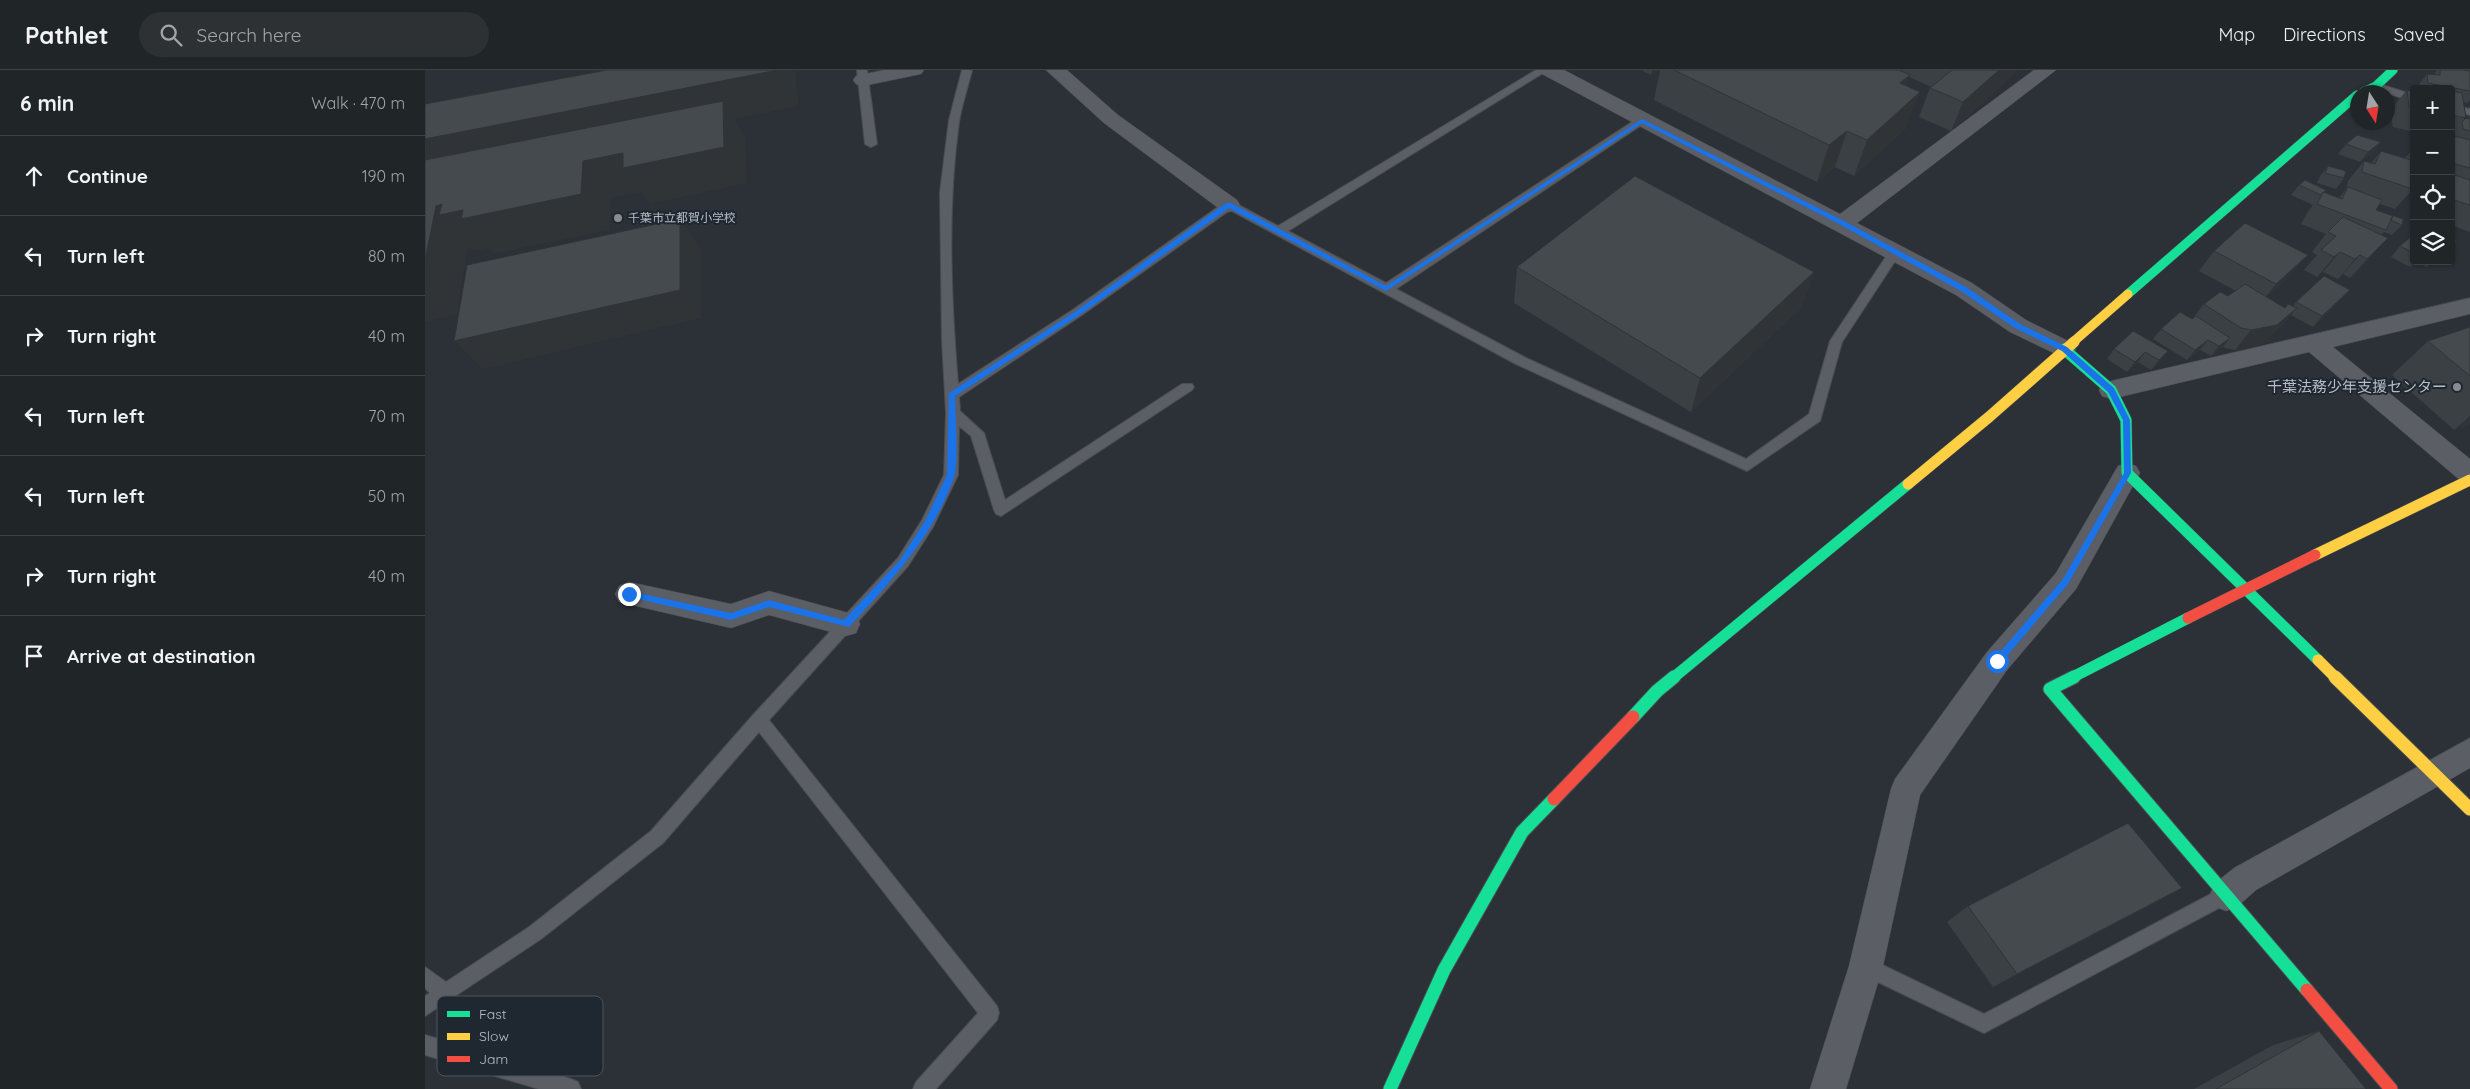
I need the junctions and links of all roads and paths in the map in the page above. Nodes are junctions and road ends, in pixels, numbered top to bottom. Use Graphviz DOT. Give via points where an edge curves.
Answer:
graph roads {
  1 [pos="914,70"];
  2 [pos="967,70"];
  3 [pos="1543,70"];
  4 [pos="1549,70"];
  5 [pos="2047,70"];
  6 [pos="2393,70"];
  7 [pos="1068,72"];
  8 [pos="863,75"];
  9 [pos="2377,85"];
  10 [pos="2395,92"];
  11 [pos="2410,98"];
  12 [pos="2350,101"];
  13 [pos="2455,109"];
  14 [pos="2470,112"];
  15 [pos="1642,120"];
  16 [pos="871,144"];
  17 [pos="1229,205"];
  18 [pos="1841,223"];
  19 [pos="1279,232"];
  20 [pos="1895,252"];
  21 [pos="1386,289"];
  22 [pos="2470,306"];
  23 [pos="2313,343"];
  24 [pos="2064,349"];
  25 [pos="1187,387"];
  26 [pos="2111,390"];
  27 [pos="951,395"];
  28 [pos="953,413"];
  29 [pos="2127,473"];
  30 [pos="2470,474"];
  31 [pos="2470,480"];
  32 [pos="2247,588"];
  33 [pos="629,594"];
  34 [pos="846,624"];
  35 [pos="759,720"];
  36 [pos="2470,752"];
  37 [pos="2434,772"];
  38 [pos="2470,809"];
  39 [pos="2226,895"];
  40 [pos="1866,966"];
  41 [pos="425,976"];
  42 [pos="445,994"];
  43 [pos="442,996"];
  44 [pos="437,999"];
  45 [pos="425,1007"];
  46 [pos="425,1045"];
  47 [pos="437,1049"];
  48 [pos="528,1076"];
  49 [pos="571,1089"];
  50 [pos="923,1089"];
  51 [pos="1390,1089"];
  52 [pos="1828,1089"];
  53 [pos="2391,1089"];
  1 -- 8 [label="street"];
  2 -- 27 [label="lane" via="954,120 946,192"];
  3 -- 19 [label="lane"];
  4 -- 15 [label="street"];
  5 -- 18 [label="street"];
  6 -- 9 [label="street"];
  7 -- 17 [label="street" via="1111,119"];
  8 -- 16 [label="lane"];
  10 -- 11 [label="lane"];
  12 -- 24 [label="street"];
  13 -- 14 [label="lane"];
  15 -- 18 [label="street"];
  15 -- 21 [label="lane"];
  17 -- 19 [label="lane"];
  17 -- 27 [label="lane" via="1078,312"];
  18 -- 20 [label="street"];
  19 -- 21 [label="lane"];
  20 -- 21 [label="lane" via="1836,341 1815,417 1747,466 1521,361"];
  20 -- 24 [label="street" via="1964,289 2017,326"];
  22 -- 23 [label="street"];
  23 -- 26 [label="street"];
  23 -- 30 [label="street"];
  24 -- 26 [label="street"];
  24 -- 51 [label="street" via="1989,418 1657,691 1522,832 1444,970"];
  25 -- 28 [label="lane" via="1001,510 977,433"];
  26 -- 29 [label="street" via="2126,420"];
  27 -- 28 [label="lane"];
  28 -- 34 [label="lane" via="951,475 928,523 903,562"];
  29 -- 32 [label="street"];
  29 -- 40 [label="street" via="2065,581 1997,661 1906,789"];
  31 -- 32 [label="street"];
  32 -- 37 [label="street"];
  32 -- 39 [label="street" via="2050,689"];
  33 -- 34 [label="street" via="731,616 769,603"];
  34 -- 35 [label="lane"];
  35 -- 42 [label="lane" via="657,837 535,933"];
  35 -- 50 [label="lane" via="990,1013"];
  36 -- 37 [label="street"];
  37 -- 38 [label="street"];
  37 -- 39 [label="street" via="2245,879"];
  39 -- 40 [label="lane" via="1984,1024"];
  39 -- 53 [label="street"];
  40 -- 52 [label="street"];
  41 -- 42 [label="lane"];
  42 -- 43 [label="lane"];
  44 -- 45 [label="lane"];
  46 -- 47 [label="lane"];
  48 -- 49 [label="lane"];
}
